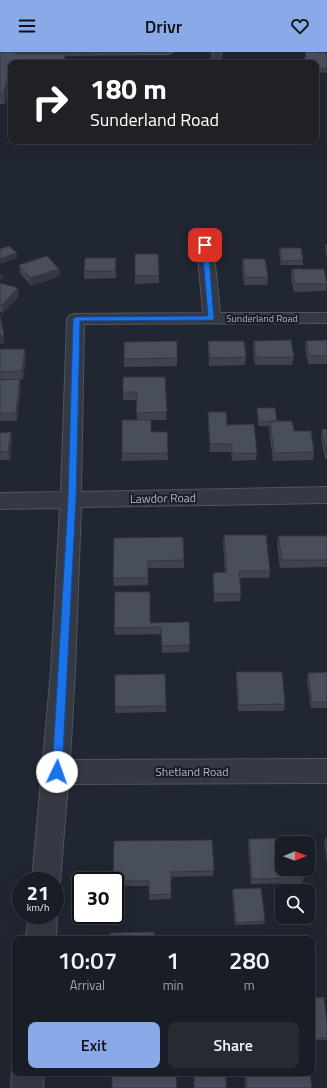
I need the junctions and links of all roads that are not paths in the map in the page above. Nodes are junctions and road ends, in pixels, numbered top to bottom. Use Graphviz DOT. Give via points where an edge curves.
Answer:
graph roads {
  1 [pos="91,52"];
  2 [pos="0,53"];
  3 [pos="168,54"];
  4 [pos="205,245"];
  5 [pos="212,318"];
  6 [pos="327,318"];
  7 [pos="327,495"];
  8 [pos="72,500"];
  9 [pos="0,501"];
  10 [pos="327,771"];
  11 [pos="57,772"];
  12 [pos="47,872"];
  13 [pos="42,924"];
  14 [pos="41,936"];
  15 [pos="28,1076"];
  16 [pos="27,1088"];
  1 -- 2 [label="lane"];
  1 -- 3 [label="lane"];
  4 -- 5 [label="street"];
  5 -- 6 [label="street, Sunderland Road"];
  5 -- 8 [label="street, Sunderland Road" via="76,319"];
  7 -- 8 [label="street, Lawdor Road"];
  8 -- 9 [label="street, Lawdor Road"];
  8 -- 11 [label="street"];
  10 -- 11 [label="street, Shetland Road"];
  11 -- 12 [label="street"];
  13 -- 14 [label="street"];
  15 -- 16 [label="street"];
}
